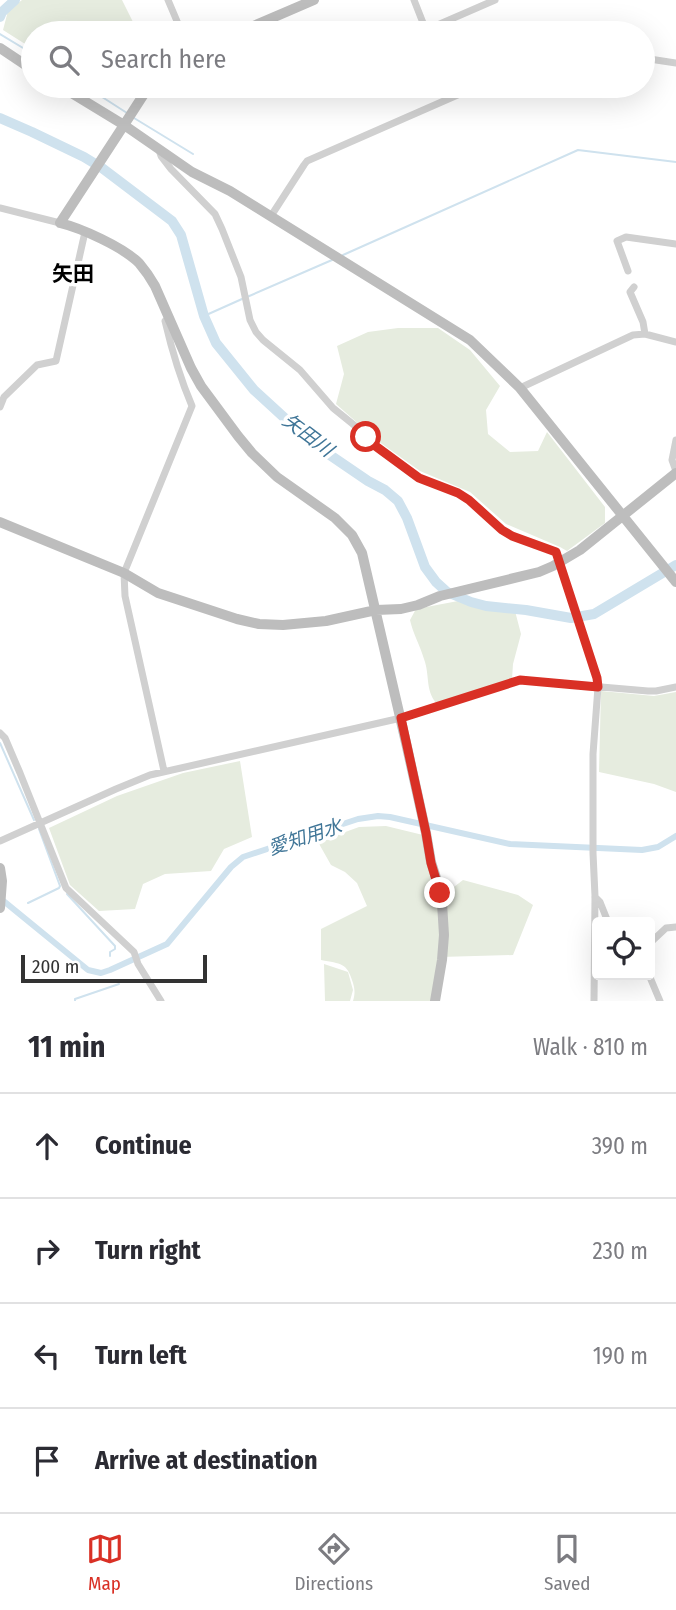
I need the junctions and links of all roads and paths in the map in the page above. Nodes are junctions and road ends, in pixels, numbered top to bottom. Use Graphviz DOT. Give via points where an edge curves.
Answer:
graph roads {
  1 [pos="168,0"];
  2 [pos="314,0"];
  3 [pos="414,0"];
  4 [pos="495,0"];
  5 [pos="177,21"];
  6 [pos="265,21"];
  7 [pos="423,21"];
  8 [pos="449,21"];
  9 [pos="0,48"];
  10 [pos="655,60"];
  11 [pos="21,62"];
  12 [pos="676,63"];
  13 [pos="80,98"];
  14 [pos="141,98"];
  15 [pos="449,98"];
  16 [pos="124,125"];
  17 [pos="159,149"];
  18 [pos="0,208"];
  19 [pos="271,216"];
  20 [pos="60,223"];
  21 [pos="85,232"];
  22 [pos="676,244"];
  23 [pos="628,271"];
  24 [pos="634,287"];
  25 [pos="169,317"];
  26 [pos="645,334"];
  27 [pos="676,342"];
  28 [pos="520,388"];
  29 [pos="0,407"];
  30 [pos="676,440"];
  31 [pos="676,472"];
  32 [pos="623,517"];
  33 [pos="0,522"];
  34 [pos="124,573"];
  35 [pos="676,582"];
  36 [pos="376,611"];
  37 [pos="598,687"];
  38 [pos="676,687"];
  39 [pos="401,718"];
  40 [pos="0,733"];
  41 [pos="164,771"];
  42 [pos="41,823"];
  43 [pos="0,841"];
  44 [pos="0,868"];
  45 [pos="595,896"];
  46 [pos="1,902"];
  47 [pos="606,917"];
  48 [pos="676,927"];
  49 [pos="655,938"];
  50 [pos="651,980"];
  51 [pos="161,1001"];
  52 [pos="435,1001"];
  53 [pos="594,1001"];
  54 [pos="660,1001"];
  1 -- 5 [label="street"];
  2 -- 6 [label="street"];
  3 -- 7 [label="street"];
  4 -- 8 [label="street"];
  9 -- 11 [label="street"];
  10 -- 12 [label="street"];
  13 -- 16 [label="street"];
  14 -- 16 [label="street"];
  15 -- 19 [label="street" via="307,161"];
  16 -- 17 [label="street"];
  16 -- 20 [label="street"];
  17 -- 19 [label="street"];
  17 -- 37 [label="street" via="170,169 215,214 241,277 250,320 263,340 370,442 411,473 458,493 512,536 556,552"];
  18 -- 20 [label="street"];
  19 -- 28 [label="street" via="470,340"];
  20 -- 21 [label="street"];
  21 -- 25 [label="street" via="137,261"];
  21 -- 29 [label="street" via="56,361 37,365 4,397"];
  22 -- 23 [label="street" via="626,237 617,241"];
  24 -- 26 [label="street" via="630,292"];
  25 -- 34 [label="street" via="165,321 173,354 192,406"];
  25 -- 36 [label="street" via="201,386 251,453 352,535 362,553"];
  26 -- 27 [label="street"];
  26 -- 28 [label="street" via="625,338"];
  28 -- 32 [label="street"];
  30 -- 31 [label="street"];
  31 -- 32 [label="street"];
  32 -- 35 [label="street"];
  32 -- 36 [label="street" via="553,566 418,606"];
  33 -- 34 [label="street"];
  34 -- 36 [label="street" via="158,593 259,624 326,621"];
  34 -- 41 [label="street" via="125,596"];
  36 -- 39 [label="street"];
  37 -- 38 [label="street" via="656,691"];
  37 -- 39 [label="street" via="520,680"];
  37 -- 45 [label="street"];
  39 -- 41 [label="street"];
  39 -- 52 [label="street" via="443,914"];
  40 -- 42 [label="street"];
  41 -- 42 [label="street"];
  42 -- 43 [label="street"];
  42 -- 51 [label="street" via="66,888 134,952"];
  44 -- 46 [label="street"];
  45 -- 47 [label="street"];
  45 -- 53 [label="street"];
  48 -- 49 [label="street" via="666,928"];
  50 -- 54 [label="street"];
}
